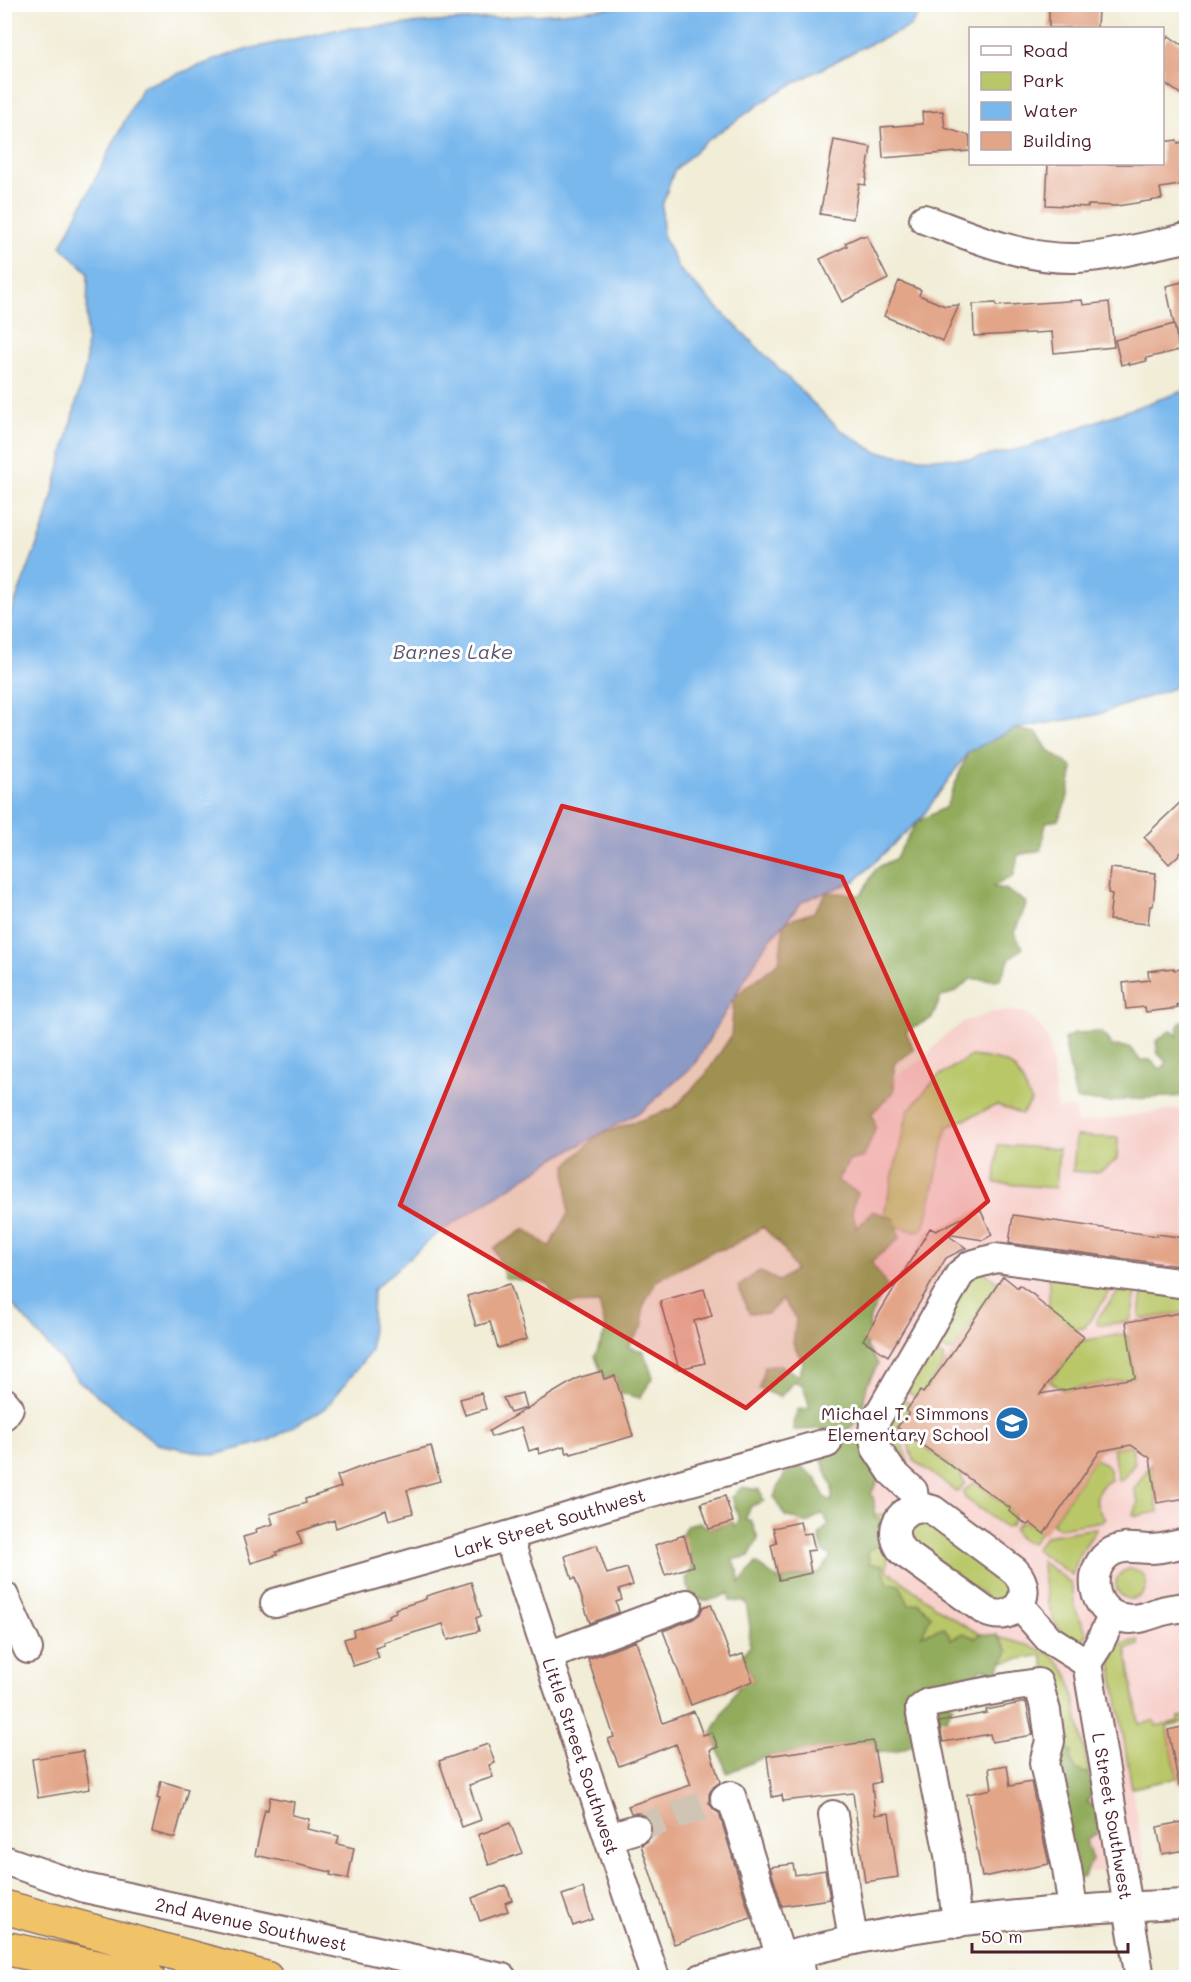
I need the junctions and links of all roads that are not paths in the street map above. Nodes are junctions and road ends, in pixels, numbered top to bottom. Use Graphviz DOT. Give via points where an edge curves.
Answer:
graph roads {
  1 [pos="924,219"];
  2 [pos="1186,238"];
  3 [pos="1186,1284"];
  4 [pos="4,1402"];
  5 [pos="4,1415"];
  6 [pos="827,1443"];
  7 [pos="915,1508"];
  8 [pos="508,1536"];
  9 [pos="1186,1543"];
  10 [pos="4,1596"];
  11 [pos="275,1604"];
  12 [pos="687,1604"];
  13 [pos="1019,1605"];
  14 [pos="1186,1607"];
  15 [pos="1113,1615"];
  16 [pos="28,1650"];
  17 [pos="548,1656"];
  18 [pos="1089,1676"];
  19 [pos="725,1798"];
  20 [pos="833,1815"];
  21 [pos="636,1829"];
  22 [pos="609,1838"];
  23 [pos="4,1860"];
  24 [pos="1186,1904"];
  25 [pos="4,1907"];
  26 [pos="1128,1907"];
  27 [pos="1073,1910"];
  28 [pos="957,1923"];
  29 [pos="853,1940"];
  30 [pos="4,1948"];
  31 [pos="794,1963"];
  32 [pos="743,1972"];
  33 [pos="148,1977"];
  34 [pos="266,1977"];
  35 [pos="502,1977"];
  36 [pos="655,1977"];
  37 [pos="702,1977"];
  38 [pos="1140,1977"];
  1 -- 2 [label="street" via="996,246 1047,256 1101,255"];
  3 -- 7 [label="street" via="996,1258 981,1260 966,1269 874,1423 876,1448 892,1472 913,1491"];
  4 -- 5 [label="street" via="9,1408"];
  6 -- 8 [label="street, Lark Street Southwest"];
  7 -- 13 [label="street" via="933,1510 1015,1571 1024,1588"];
  7 -- 13 [label="street" via="902,1515 896,1526 895,1539 903,1552 990,1614 1003,1615"];
  8 -- 11 [label="street, Lark Street Southwest"];
  8 -- 17 [label="street, Little Street Southwest"];
  9 -- 15 [label="street" via="1149,1549 1123,1547 1106,1556 1096,1572 1094,1585 1101,1605"];
  10 -- 16 [label="street"];
  12 -- 17 [label="street"];
  13 -- 18 [label="street"];
  14 -- 15 [label="street" via="1132,1619"];
  15 -- 18 [label="street"];
  17 -- 22 [label="street, Little Street Southwest"];
  18 -- 26 [label="street, L Street Southwest"];
  19 -- 31 [label="street" via="731,1796"];
  20 -- 29 [label="street"];
  21 -- 22 [label="street"];
  22 -- 36 [label="street, Little Street Southwest"];
  23 -- 35 [label="street, 2nd Avenue Southwest" via="85,1888"];
  24 -- 26 [label="street"];
  25 -- 34 [label="highway"];
  26 -- 27 [label="street"];
  26 -- 38 [label="street, L Street Southwest"];
  27 -- 28 [label="street"];
  27 -- 28 [label="street" via="1044,1763 1050,1741 1038,1683 928,1703 920,1709 949,1856"];
  28 -- 29 [label="street"];
  29 -- 31 [label="street"];
  30 -- 33 [label="highway"];
  31 -- 32 [label="street"];
  32 -- 37 [label="street"];
}
